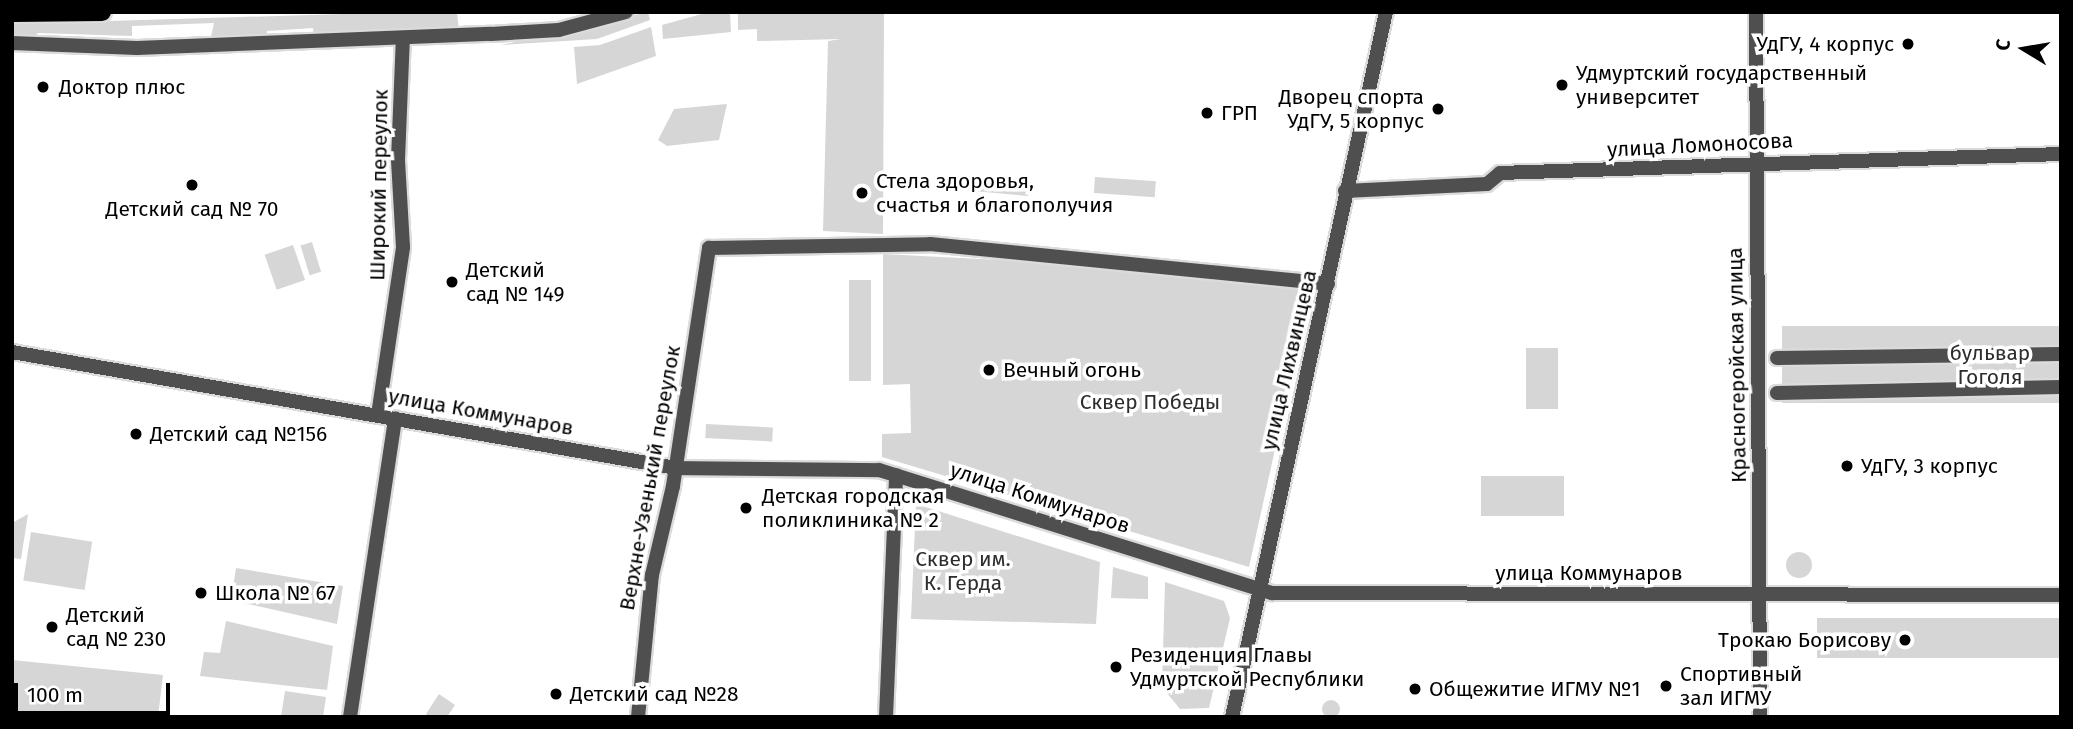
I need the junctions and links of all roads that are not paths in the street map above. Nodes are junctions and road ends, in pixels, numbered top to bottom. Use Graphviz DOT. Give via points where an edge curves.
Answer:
graph roads {
  1 [pos="102,12"];
  2 [pos="626,12"];
  3 [pos="1386,12"];
  4 [pos="1756,12"];
  5 [pos="12,13"];
  6 [pos="402,38"];
  7 [pos="12,43"];
  8 [pos="2061,153"];
  9 [pos="1756,163"];
  10 [pos="1345,191"];
  11 [pos="1328,284"];
  12 [pos="12,352"];
  13 [pos="2061,354"];
  14 [pos="1777,358"];
  15 [pos="2061,387"];
  16 [pos="1777,393"];
  17 [pos="378,415"];
  18 [pos="395,418"];
  19 [pos="676,468"];
  20 [pos="896,475"];
  21 [pos="1260,591"];
  22 [pos="1760,594"];
  23 [pos="2061,595"];
  24 [pos="350,717"];
  25 [pos="638,717"];
  26 [pos="886,717"];
  27 [pos="1232,717"];
  28 [pos="1760,717"];
  1 -- 5 [label="main road"];
  2 -- 6 [label="street" via="559,30"];
  3 -- 10 [label="street, улица Лихвинцева"];
  4 -- 9 [label="street, Красногеройская улица"];
  6 -- 7 [label="street" via="125,48"];
  6 -- 17 [label="street, Широкий переулок" via="398,160 403,247"];
  8 -- 9 [label="street, улица Ломоносова"];
  9 -- 10 [label="street, улица Ломоносова" via="1500,173 1487,184"];
  9 -- 22 [label="street, Красногеройская улица"];
  10 -- 11 [label="street, улица Лихвинцева"];
  11 -- 19 [label="street, Верхне-Узенький переулок" via="930,244 709,248"];
  11 -- 21 [label="street, улица Лихвинцева"];
  12 -- 17 [label="street, улица Коммунаров"];
  13 -- 14 [label="street"];
  15 -- 16 [label="street"];
  17 -- 18 [label="street, улица Коммунаров"];
  18 -- 19 [label="street, улица Коммунаров"];
  18 -- 24 [label="street"];
  19 -- 20 [label="street, улица Коммунаров" via="879,470"];
  19 -- 25 [label="street, Верхне-Узенький переулок" via="652,575"];
  20 -- 21 [label="street, улица Коммунаров"];
  20 -- 26 [label="street"];
  21 -- 22 [label="street, улица Коммунаров"];
  21 -- 27 [label="street, улица Лихвинцева"];
  22 -- 23 [label="street, улица Коммунаров"];
  22 -- 28 [label="street, Красногеройская улица"];
}
